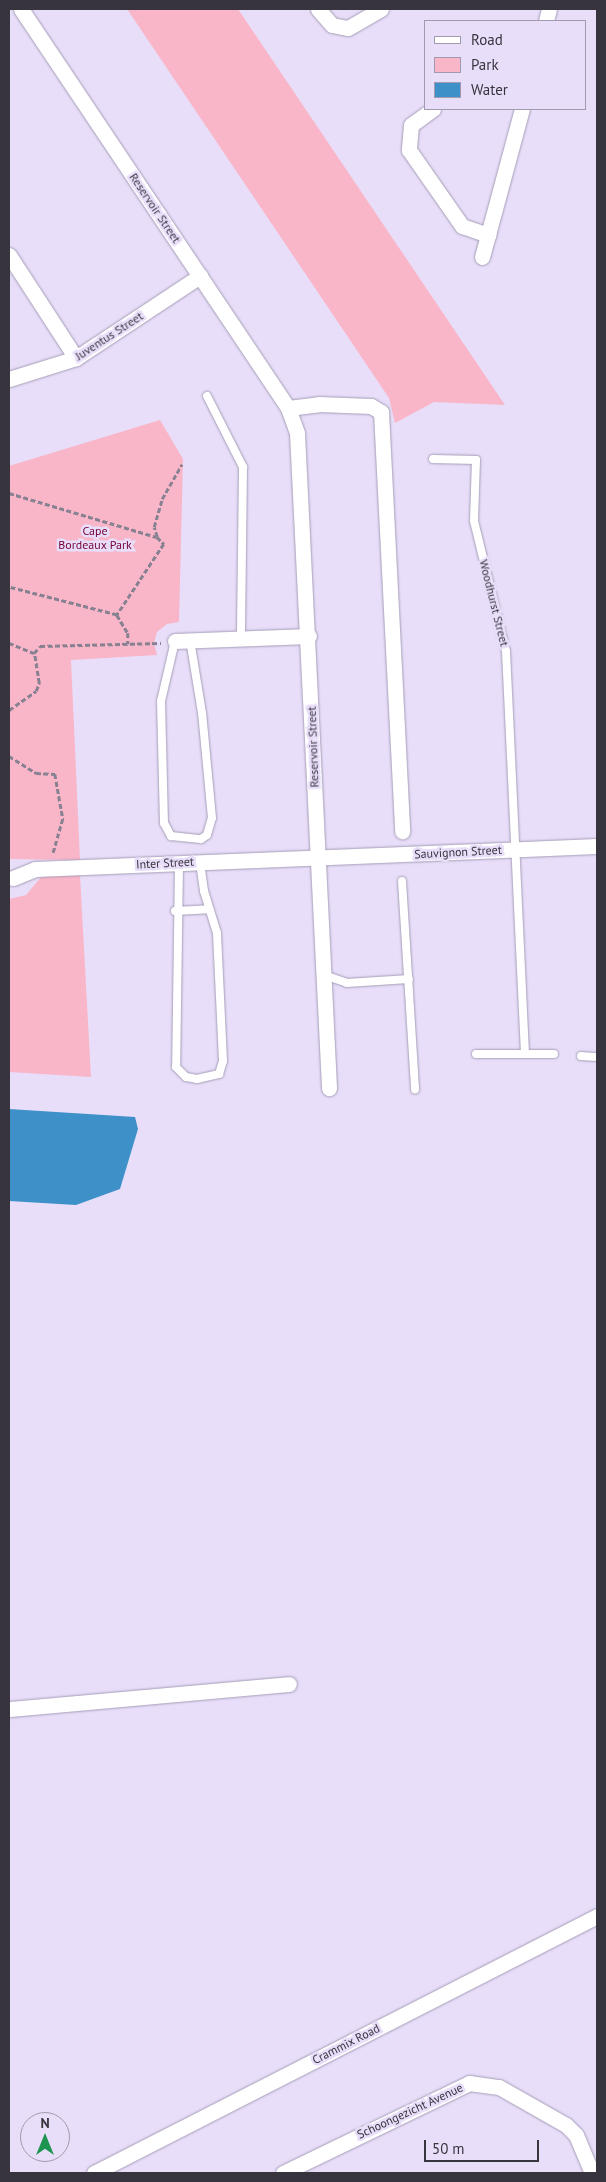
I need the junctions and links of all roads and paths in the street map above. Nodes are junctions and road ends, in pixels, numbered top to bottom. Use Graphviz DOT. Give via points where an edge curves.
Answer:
graph roads {
  1 [pos="22,9"];
  2 [pos="318,9"];
  3 [pos="381,9"];
  4 [pos="432,110"];
  5 [pos="522,110"];
  6 [pos="488,235"];
  7 [pos="9,254"];
  8 [pos="482,257"];
  9 [pos="200,276"];
  10 [pos="76,358"];
  11 [pos="9,379"];
  12 [pos="207,396"];
  13 [pos="288,408"];
  14 [pos="433,459"];
  15 [pos="182,464"];
  16 [pos="9,493"];
  17 [pos="158,537"];
  18 [pos="9,587"];
  19 [pos="117,615"];
  20 [pos="309,636"];
  21 [pos="241,638"];
  22 [pos="182,641"];
  23 [pos="9,642"];
  24 [pos="128,644"];
  25 [pos="152,644"];
  26 [pos="34,653"];
  27 [pos="9,710"];
  28 [pos="9,756"];
  29 [pos="402,831"];
  30 [pos="597,846"];
  31 [pos="515,850"];
  32 [pos="53,857"];
  33 [pos="318,858"];
  34 [pos="200,862"];
  35 [pos="179,863"];
  36 [pos="11,878"];
  37 [pos="402,881"];
  38 [pos="209,909"];
  39 [pos="175,911"];
  40 [pos="324,975"];
  41 [pos="409,979"];
  42 [pos="525,1053"];
  43 [pos="476,1054"];
  44 [pos="554,1054"];
  45 [pos="581,1056"];
  46 [pos="597,1057"];
  47 [pos="329,1088"];
  48 [pos="415,1090"];
  49 [pos="289,1684"];
  50 [pos="9,1709"];
  51 [pos="597,1916"];
  52 [pos="94,2173"];
  53 [pos="285,2173"];
  54 [pos="592,2173"];
  1 -- 9 [label="street, Reservoir Street"];
  2 -- 3 [label="street" via="332,26 348,28"];
  4 -- 6 [label="street" via="408,130 409,150 462,226"];
  5 -- 6 [label="street"];
  6 -- 8 [label="street"];
  7 -- 10 [label="street"];
  9 -- 10 [label="street, Juventus Street"];
  9 -- 13 [label="street, Reservoir Street"];
  10 -- 11 [label="street, Juventus Street"];
  12 -- 21 [label="lane" via="242,467"];
  13 -- 20 [label="street, Reservoir Street" via="297,432"];
  13 -- 29 [label="street" via="319,404 371,406 382,412"];
  14 -- 31 [label="lane, Woodhurst Street" via="476,460 474,521 506,651"];
  15 -- 17 [label="path" via="162,499 154,527"];
  16 -- 17 [label="path"];
  17 -- 19 [label="path" via="164,547"];
  18 -- 19 [label="path"];
  19 -- 24 [label="path" via="128,633"];
  20 -- 21 [label="street"];
  20 -- 33 [label="street, Reservoir Street"];
  21 -- 22 [label="street"];
  22 -- 22 [label="lane" via="161,701 164,823 171,836 201,839 207,835 212,818 202,713"];
  23 -- 26 [label="path"];
  24 -- 25 [label="path"];
  24 -- 26 [label="path" via="40,646"];
  26 -- 27 [label="path" via="39,683 36,691"];
  28 -- 32 [label="path" via="36,773 55,774 63,819"];
  30 -- 31 [label="street, Sauvignon Street"];
  31 -- 33 [label="street, Sauvignon Street"];
  31 -- 42 [label="lane"];
  33 -- 34 [label="street, Inter Street"];
  33 -- 40 [label="street, Reservoir Street"];
  34 -- 35 [label="street, Inter Street"];
  34 -- 38 [label="lane"];
  35 -- 36 [label="street, Inter Street" via="35,869"];
  35 -- 39 [label="lane"];
  37 -- 41 [label="lane"];
  38 -- 39 [label="lane"];
  38 -- 39 [label="lane" via="217,933 223,1061 219,1074 196,1080 186,1077 176,1067"];
  40 -- 41 [label="lane" via="347,983"];
  40 -- 47 [label="street, Reservoir Street"];
  41 -- 48 [label="lane"];
  42 -- 43 [label="lane"];
  42 -- 44 [label="lane"];
  45 -- 46 [label="lane"];
  49 -- 50 [label="street"];
  51 -- 52 [label="street, Crammix Road"];
  53 -- 54 [label="street, Schoongezicht Avenue" via="452,2088 482,2083 499,2087 566,2125 579,2140"];
}
